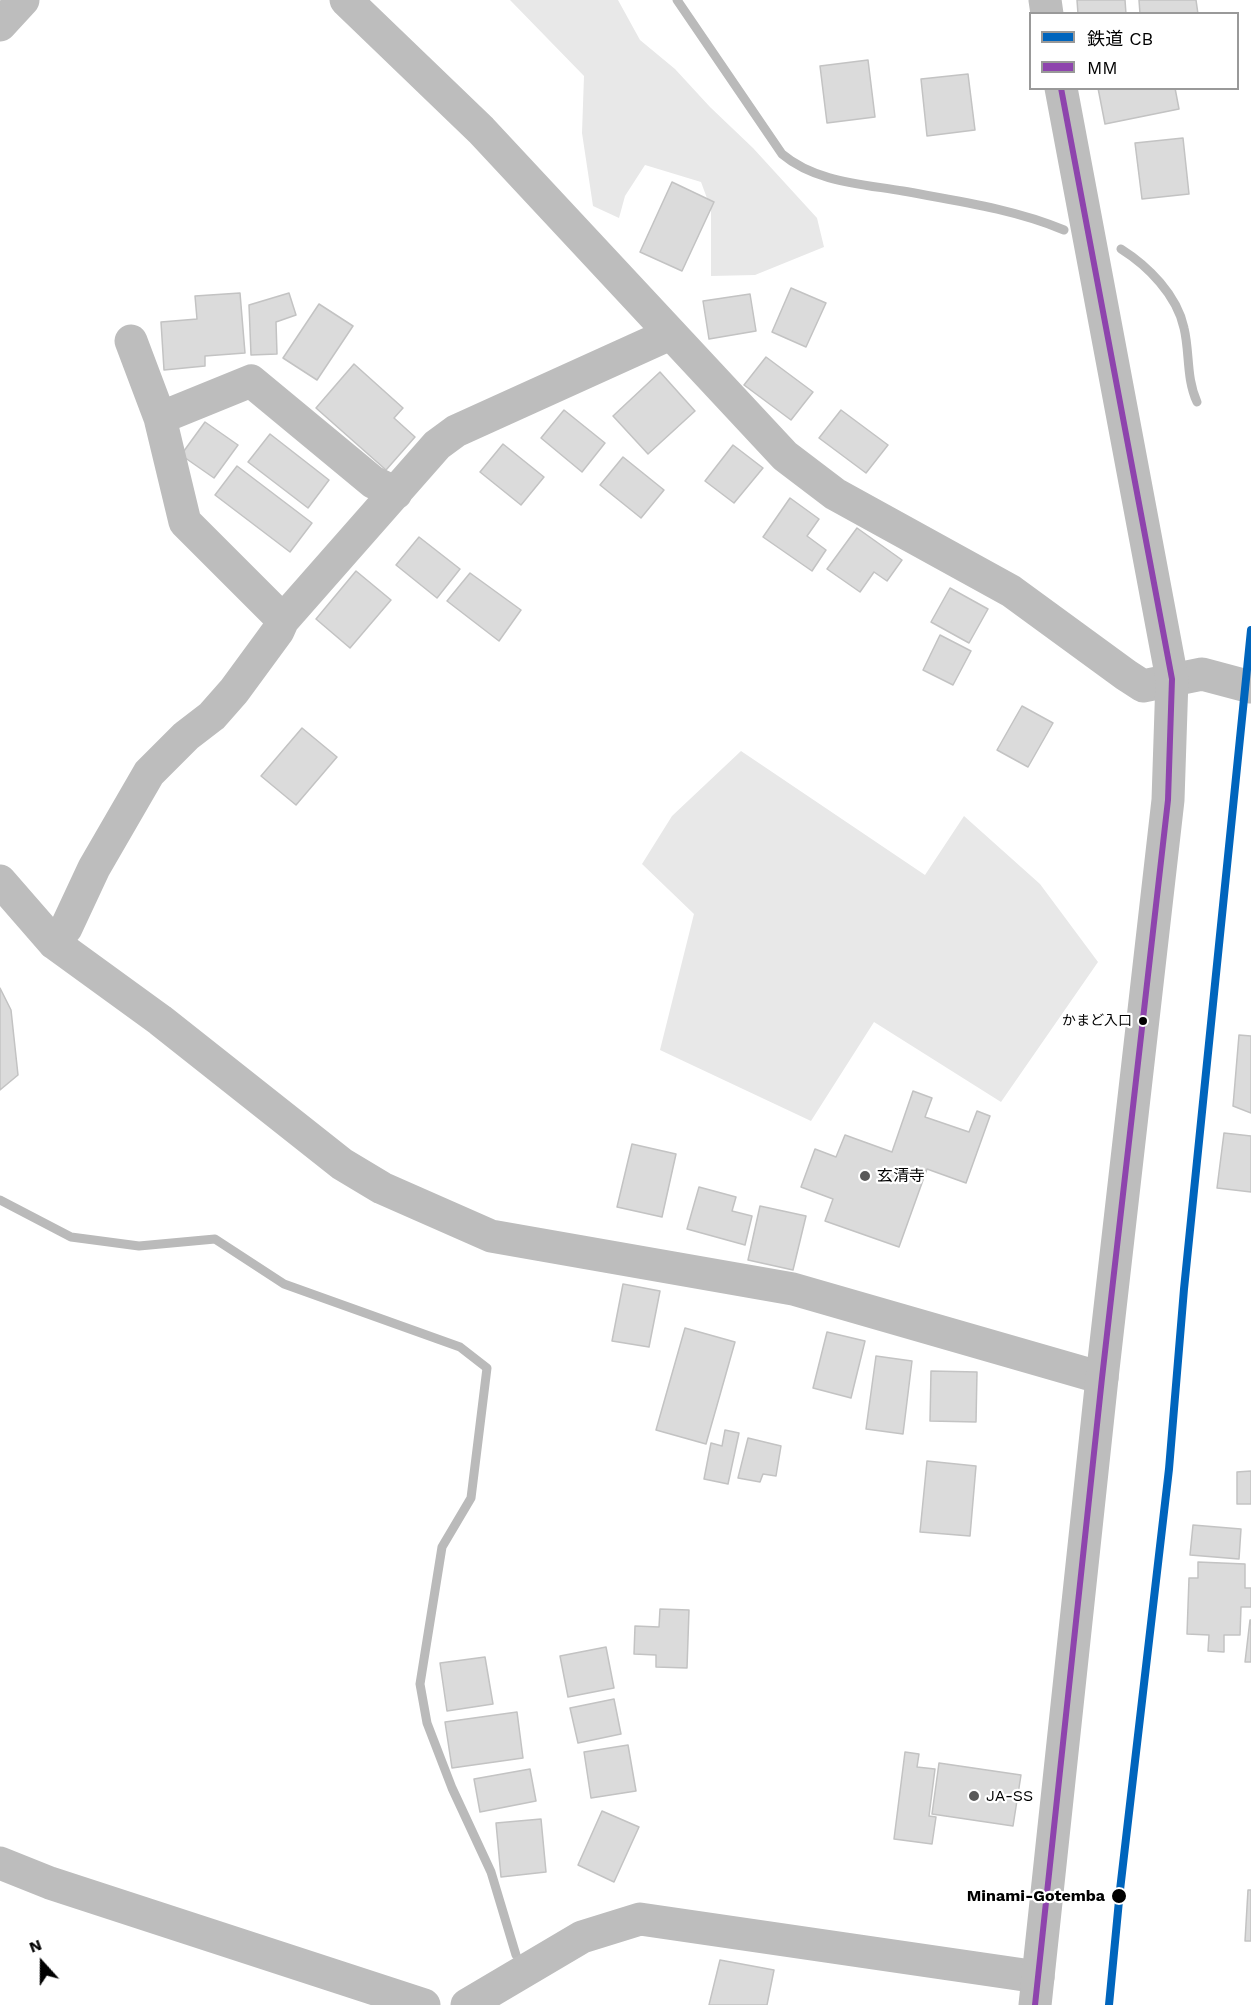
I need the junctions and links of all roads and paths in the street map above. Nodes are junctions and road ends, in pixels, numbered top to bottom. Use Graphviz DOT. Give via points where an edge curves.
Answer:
graph roads {
  1 [pos="23,0"];
  2 [pos="346,0"];
  3 [pos="0,25"];
  4 [pos="1061,90"];
  5 [pos="670,334"];
  6 [pos="132,340"];
  7 [pos="160,418"];
  8 [pos="396,493"];
  9 [pos="283,620"];
  10 [pos="1172,679"];
  11 [pos="1251,687"];
  12 [pos="0,880"];
  13 [pos="54,943"];
  14 [pos="1102,1378"];
  15 [pos="0,1863"];
  16 [pos="1037,1991"];
  17 [pos="424,2005"];
  18 [pos="468,2005"];
  1 -- 3 [label="street"];
  2 -- 5 [label="street" via="481,130"];
  4 -- 10 [label="street"];
  5 -- 8 [label="street" via="456,431 437,446"];
  5 -- 10 [label="street" via="784,456 835,494 1011,591 1143,686"];
  6 -- 7 [label="street"];
  7 -- 8 [label="street" via="251,381 373,482"];
  7 -- 9 [label="street" via="185,522"];
  8 -- 9 [label="street"];
  9 -- 13 [label="street" via="213,716 186,736 149,773 94,868 66,928"];
  10 -- 11 [label="street" via="1202,674"];
  10 -- 14 [label="street" via="1168,800"];
  12 -- 13 [label="street"];
  13 -- 14 [label="street" via="160,1020 342,1164 381,1188 491,1236 793,1289"];
  14 -- 16 [label="street"];
  15 -- 17 [label="street" via="50,1883"];
  16 -- 18 [label="street" via="640,1919 582,1937"];
}
